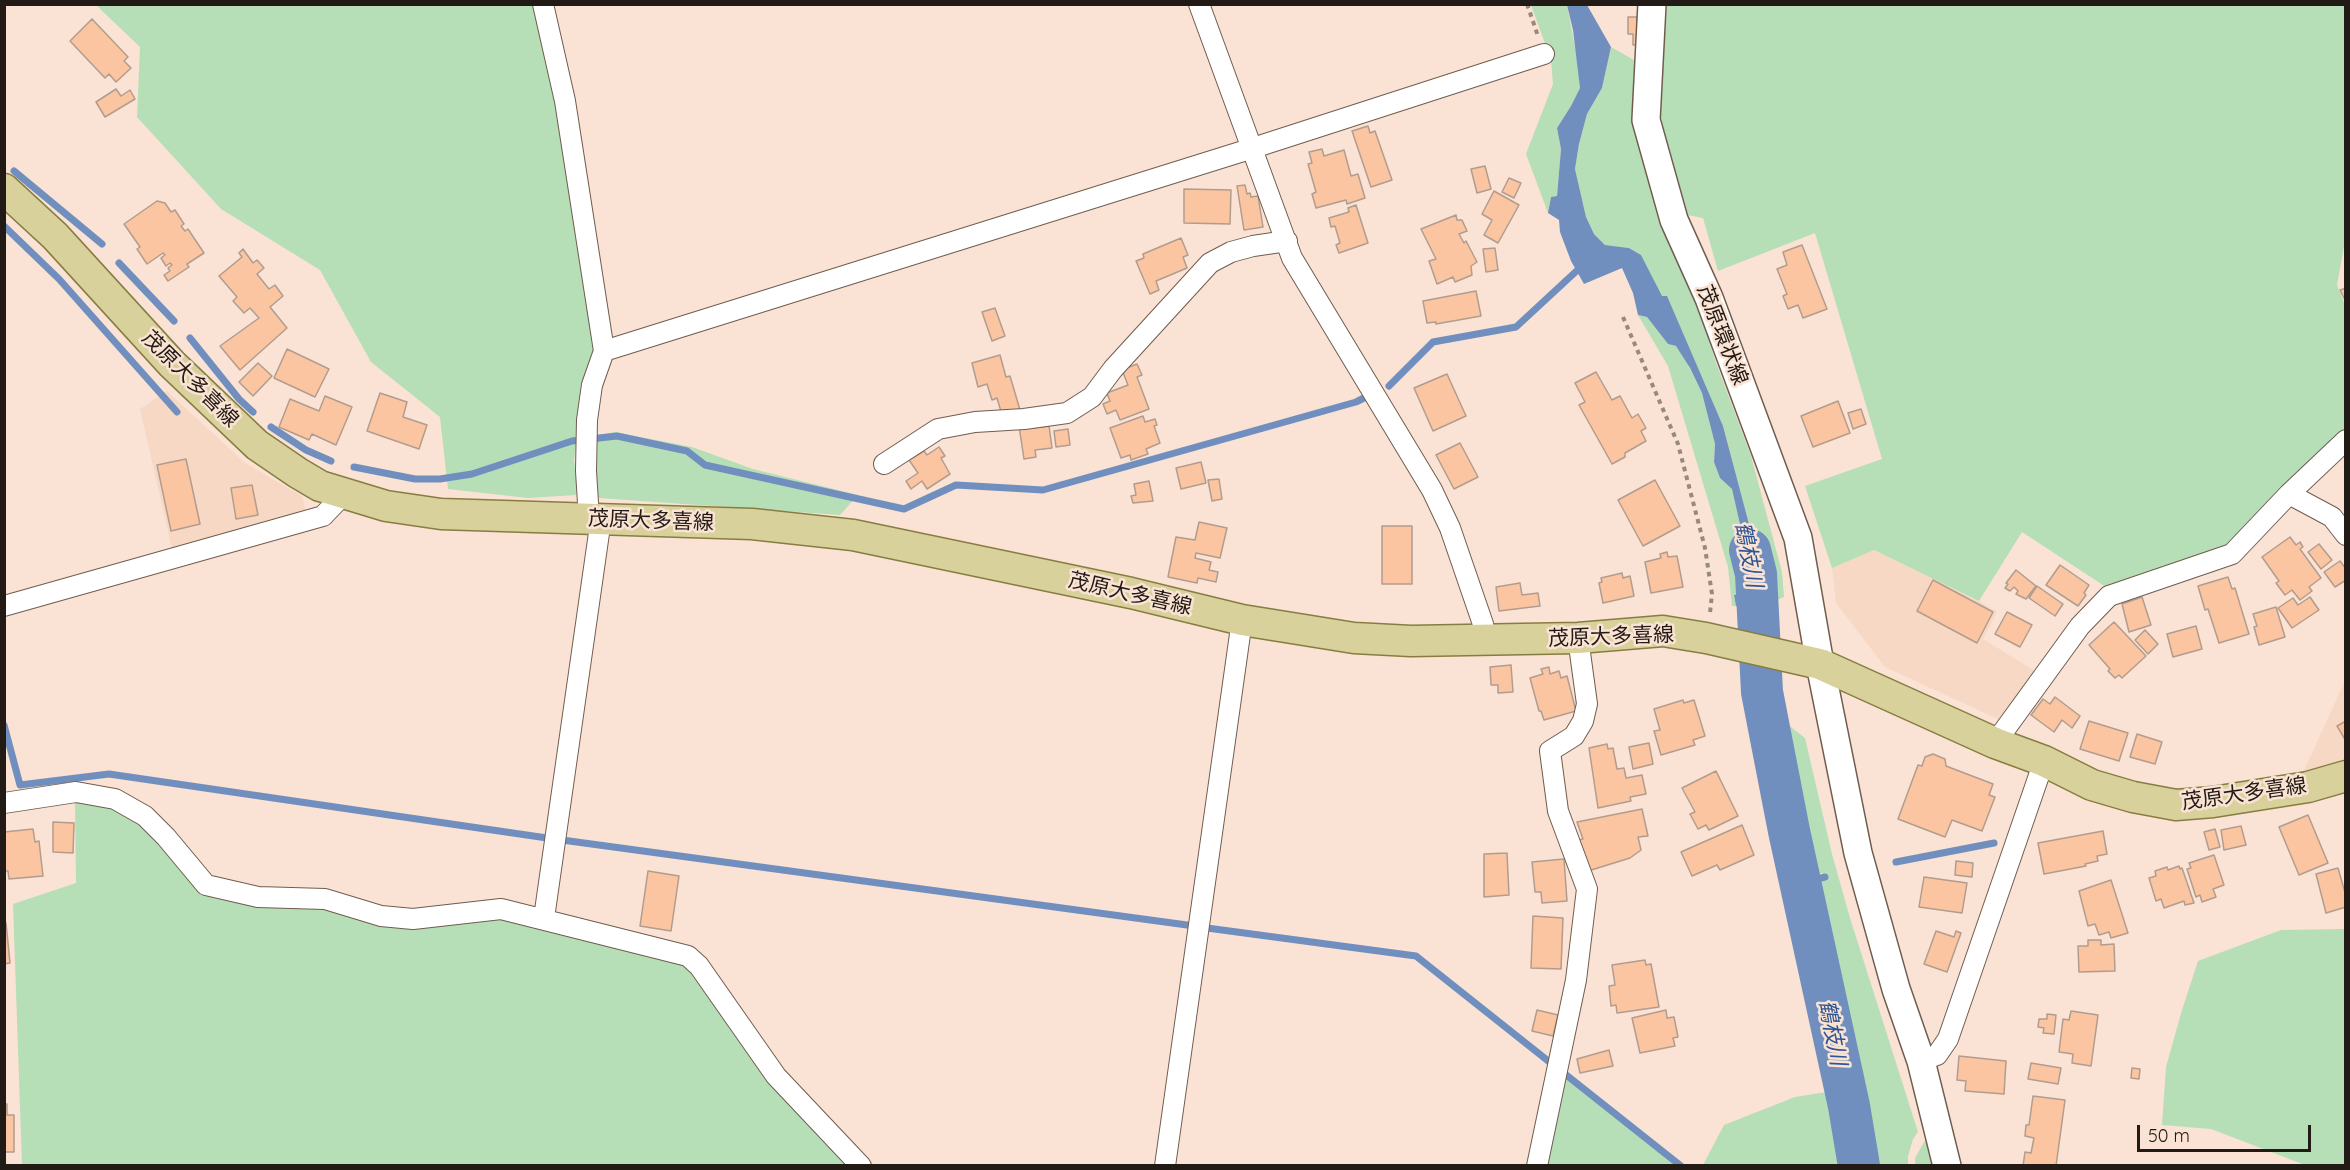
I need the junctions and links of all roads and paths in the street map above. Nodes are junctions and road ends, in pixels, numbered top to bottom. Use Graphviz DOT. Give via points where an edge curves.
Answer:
graph roads {
  1 [pos="543,4"];
  2 [pos="1199,4"];
  3 [pos="1527,4"];
  4 [pos="1652,4"];
  5 [pos="1544,54"];
  6 [pos="1253,148"];
  7 [pos="4,189"];
  8 [pos="1287,241"];
  9 [pos="1623,317"];
  10 [pos="604,351"];
  11 [pos="2346,440"];
  12 [pos="884,464"];
  13 [pos="344,494"];
  14 [pos="2289,494"];
  15 [pos="595,519"];
  16 [pos="2346,535"];
  17 [pos="4,606"];
  18 [pos="1710,617"];
  19 [pos="1242,620"];
  20 [pos="1578,638"];
  21 [pos="1485,640"];
  22 [pos="1806,661"];
  23 [pos="1995,743"];
  24 [pos="2044,761"];
  25 [pos="2346,776"];
  26 [pos="4,803"];
  27 [pos="544,918"];
  28 [pos="1921,1061"];
  29 [pos="861,1166"];
  30 [pos="1165,1166"];
  31 [pos="1537,1166"];
  32 [pos="1947,1166"];
  1 -- 10 [label="street" via="565,101"];
  2 -- 6 [label="street"];
  3 -- 5 [label="path"];
  4 -- 22 [label="main road, 茂原環状線" via="1646,120 1674,220 1709,298 1798,538"];
  5 -- 6 [label="street"];
  6 -- 8 [label="street"];
  6 -- 10 [label="street"];
  7 -- 13 [label="main road, 茂原大多喜線" via="55,236 172,364 257,445 320,486"];
  8 -- 12 [label="street" via="1253,246 1210,262 1092,397 1067,413 938,429"];
  8 -- 21 [label="street" via="1292,258 1432,490 1450,528 1484,624"];
  9 -- 18 [label="path" via="1678,444 1705,548 1712,594"];
  10 -- 15 [label="street" via="592,385 587,420 586,471"];
  11 -- 14 [label="street"];
  13 -- 15 [label="main road, 茂原大多喜線" via="386,506 441,514"];
  13 -- 17 [label="street" via="323,516"];
  14 -- 16 [label="street" via="2332,517"];
  14 -- 23 [label="street" via="2232,554 2109,596 2080,626"];
  15 -- 19 [label="main road, 茂原大多喜線" via="752,524 853,536"];
  15 -- 27 [label="street"];
  19 -- 21 [label="main road, 茂原大多喜線" via="1354,638"];
  19 -- 30 [label="street"];
  20 -- 21 [label="main road, 茂原大多喜線"];
  20 -- 22 [label="main road, 茂原大多喜線" via="1663,631"];
  20 -- 31 [label="street" via="1587,704 1574,736 1550,751 1558,811 1587,889 1576,980"];
  22 -- 23 [label="main road, 茂原大多喜線"];
  22 -- 28 [label="main road, 茂原環状線" via="1896,989"];
  23 -- 24 [label="main road, 茂原大多喜線"];
  24 -- 25 [label="main road, 茂原大多喜線" via="2092,785 2176,805 2308,787"];
  24 -- 28 [label="street" via="1948,1039 1937,1055"];
  26 -- 27 [label="street" via="75,792 116,799 146,816 206,885 258,897 325,899 381,916 413,919 501,909"];
  27 -- 29 [label="street" via="688,956 776,1076"];
  28 -- 32 [label="main road, 茂原環状線"];
}
